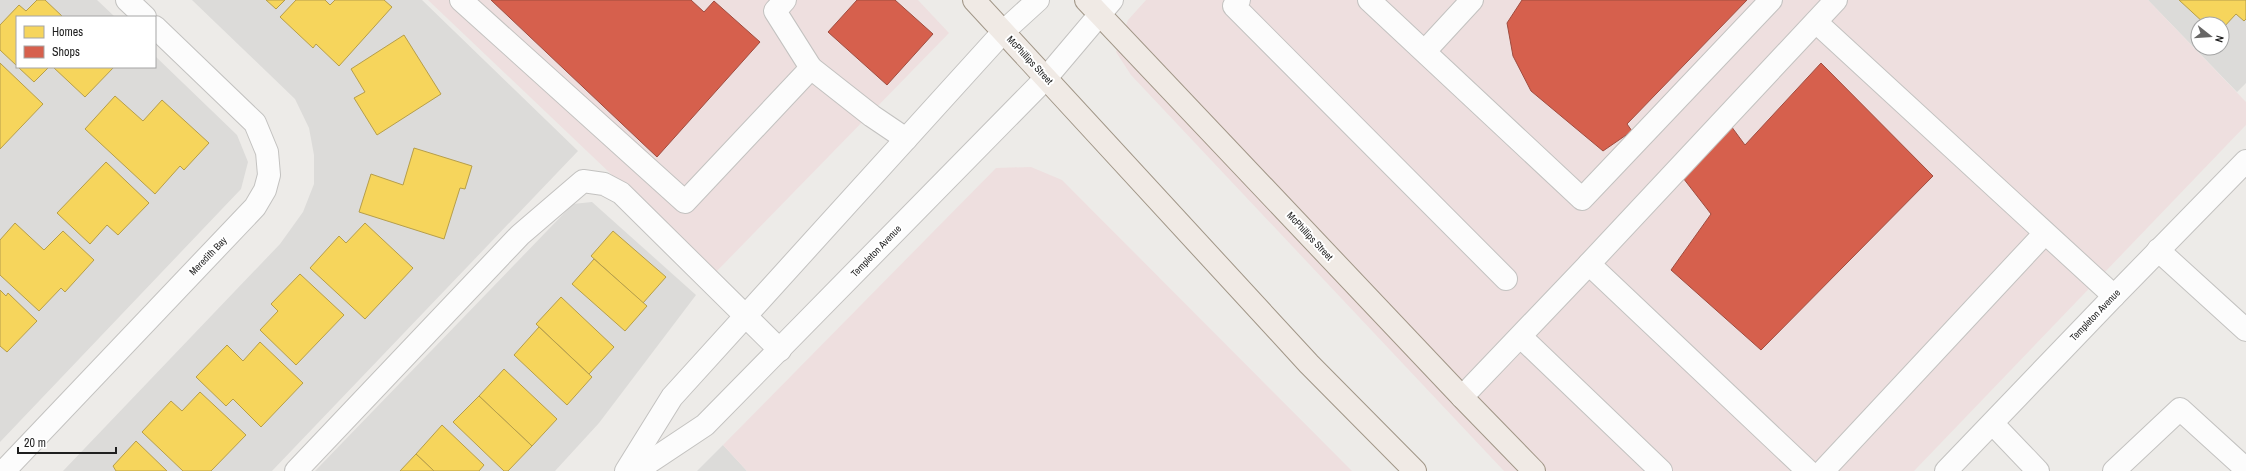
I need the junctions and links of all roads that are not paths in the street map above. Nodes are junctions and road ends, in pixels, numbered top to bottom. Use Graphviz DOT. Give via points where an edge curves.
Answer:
graph roads {
  1 [pos="127,0"];
  2 [pos="461,0"];
  3 [pos="974,0"];
  4 [pos="1038,0"];
  5 [pos="1239,0"];
  6 [pos="1369,0"];
  7 [pos="1472,0"];
  8 [pos="1771,0"];
  9 [pos="1836,0"];
  10 [pos="774,4"];
  11 [pos="1100,4"];
  12 [pos="143,16"];
  13 [pos="1816,22"];
  14 [pos="156,28"];
  15 [pos="1004,32"];
  16 [pos="1425,51"];
  17 [pos="811,68"];
  18 [pos="1046,78"];
  19 [pos="906,139"];
  20 [pos="2246,161"];
  21 [pos="2045,233"];
  22 [pos="2158,250"];
  23 [pos="1589,264"];
  24 [pos="1506,279"];
  25 [pos="2114,296"];
  26 [pos="744,315"];
  27 [pos="2243,320"];
  28 [pos="1520,337"];
  29 [pos="780,350"];
  30 [pos="1462,397"];
  31 [pos="1993,424"];
  32 [pos="2246,469"];
  33 [pos="4,471"];
  34 [pos="296,471"];
  35 [pos="626,471"];
  36 [pos="636,471"];
  37 [pos="1415,471"];
  38 [pos="1534,471"];
  39 [pos="1661,471"];
  40 [pos="1808,471"];
  41 [pos="1822,471"];
  42 [pos="1946,471"];
  43 [pos="2038,471"];
  44 [pos="2114,471"];
  1 -- 12 [label="street"];
  2 -- 17 [label="street" via="685,202"];
  3 -- 15 [label="main road, McPhillips Street"];
  4 -- 15 [label="street"];
  5 -- 24 [label="street" via="1234,6"];
  6 -- 16 [label="street"];
  7 -- 16 [label="street"];
  8 -- 16 [label="street" via="1582,199"];
  9 -- 13 [label="street"];
  10 -- 17 [label="street"];
  11 -- 18 [label="street, Templeton Avenue"];
  11 -- 30 [label="main road, McPhillips Street"];
  13 -- 21 [label="street"];
  13 -- 23 [label="street"];
  14 -- 33 [label="street, Meredith Bay" via="255,123 267,152 269,175 265,190 255,207"];
  15 -- 18 [label="main road, McPhillips Street"];
  15 -- 19 [label="street"];
  17 -- 19 [label="street"];
  18 -- 29 [label="street, Templeton Avenue"];
  18 -- 37 [label="main road, McPhillips Street" via="1309,364"];
  19 -- 26 [label="street"];
  20 -- 22 [label="street, Templeton Avenue"];
  21 -- 25 [label="street"];
  21 -- 41 [label="street"];
  22 -- 25 [label="street, Templeton Avenue"];
  22 -- 27 [label="street"];
  23 -- 28 [label="street"];
  23 -- 40 [label="street"];
  25 -- 31 [label="street, Templeton Avenue"];
  26 -- 29 [label="street"];
  26 -- 34 [label="street" via="621,193 604,184 583,181 520,235"];
  26 -- 35 [label="street" via="672,397"];
  28 -- 30 [label="street"];
  28 -- 39 [label="street"];
  29 -- 36 [label="street, Templeton Avenue" via="705,425"];
  30 -- 38 [label="main road, McPhillips Street"];
  31 -- 42 [label="street, Templeton Avenue"];
  31 -- 43 [label="street"];
  32 -- 44 [label="street" via="2180,409"];
}
